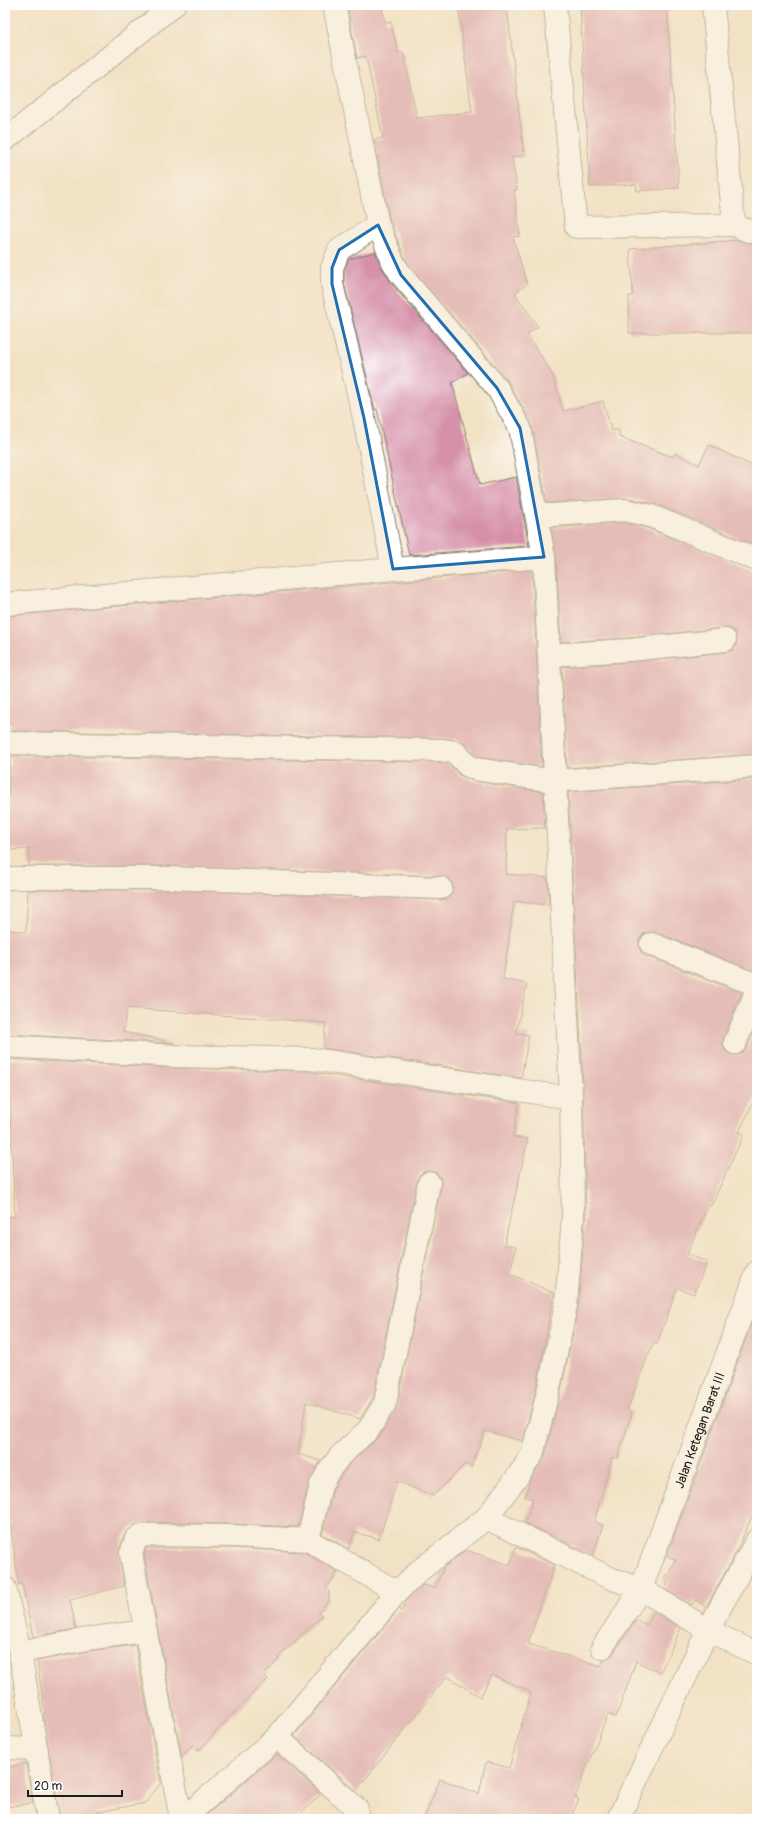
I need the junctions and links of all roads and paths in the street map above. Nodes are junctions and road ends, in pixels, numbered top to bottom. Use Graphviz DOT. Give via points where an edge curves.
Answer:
graph roads {
  1 [pos="174,5"];
  2 [pos="334,5"];
  3 [pos="555,5"];
  4 [pos="713,5"];
  5 [pos="5,140"];
  6 [pos="378,225"];
  7 [pos="735,225"];
  8 [pos="757,230"];
  9 [pos="537,516"];
  10 [pos="544,557"];
  11 [pos="757,560"];
  12 [pos="393,569"];
  13 [pos="5,604"];
  14 [pos="725,640"];
  15 [pos="549,655"];
  16 [pos="5,743"];
  17 [pos="757,766"];
  18 [pos="554,781"];
  19 [pos="5,878"];
  20 [pos="441,888"];
  21 [pos="651,944"];
  22 [pos="757,985"];
  23 [pos="757,990"];
  24 [pos="734,1043"];
  25 [pos="5,1046"];
  26 [pos="571,1098"];
  27 [pos="429,1183"];
  28 [pos="757,1272"];
  29 [pos="486,1518"];
  30 [pos="308,1540"];
  31 [pos="757,1540"];
  32 [pos="637,1588"];
  33 [pos="5,1592"];
  34 [pos="397,1592"];
  35 [pos="708,1630"];
  36 [pos="146,1631"];
  37 [pos="602,1648"];
  38 [pos="20,1652"];
  39 [pos="757,1654"];
  40 [pos="277,1737"];
  41 [pos="5,1748"];
  42 [pos="37,1749"];
  43 [pos="358,1809"];
  44 [pos="48,1819"];
  45 [pos="182,1819"];
  46 [pos="618,1819"];
  1 -- 5 [label="street"];
  2 -- 6 [label="street"];
  3 -- 7 [label="street" via="576,227"];
  4 -- 7 [label="street"];
  6 -- 9 [label="street" via="393,262 402,275 497,388 520,428"];
  6 -- 12 [label="street" via="339,250 332,268 332,284 364,418"];
  7 -- 8 [label="street"];
  9 -- 10 [label="street"];
  9 -- 11 [label="street" via="625,510 651,516"];
  10 -- 12 [label="street"];
  10 -- 15 [label="street"];
  12 -- 13 [label="street"];
  14 -- 15 [label="street"];
  15 -- 18 [label="street"];
  16 -- 18 [label="street" via="441,750 455,752 468,766 475,769"];
  17 -- 18 [label="street"];
  18 -- 26 [label="street"];
  19 -- 20 [label="street" via="168,878"];
  21 -- 22 [label="street"];
  23 -- 24 [label="street"];
  25 -- 26 [label="street" via="176,1056 312,1059"];
  26 -- 29 [label="street" via="573,1217 566,1304 532,1455"];
  27 -- 30 [label="street" via="384,1403 369,1429 340,1456 328,1472 321,1485"];
  28 -- 32 [label="street, Jalan Ketegan Barat III"];
  29 -- 32 [label="street" via="610,1578"];
  29 -- 34 [label="street" via="419,1571"];
  30 -- 34 [label="street"];
  30 -- 36 [label="street" via="231,1536 141,1536 136,1539 131,1554"];
  31 -- 35 [label="street"];
  32 -- 35 [label="street"];
  32 -- 37 [label="street, Jalan Ketegan Barat III"];
  33 -- 38 [label="street"];
  34 -- 40 [label="street"];
  35 -- 39 [label="street"];
  35 -- 46 [label="street"];
  36 -- 38 [label="street"];
  36 -- 45 [label="street"];
  38 -- 42 [label="street"];
  40 -- 43 [label="street"];
  40 -- 45 [label="street"];
  41 -- 42 [label="street"];
  42 -- 44 [label="street"];
}
